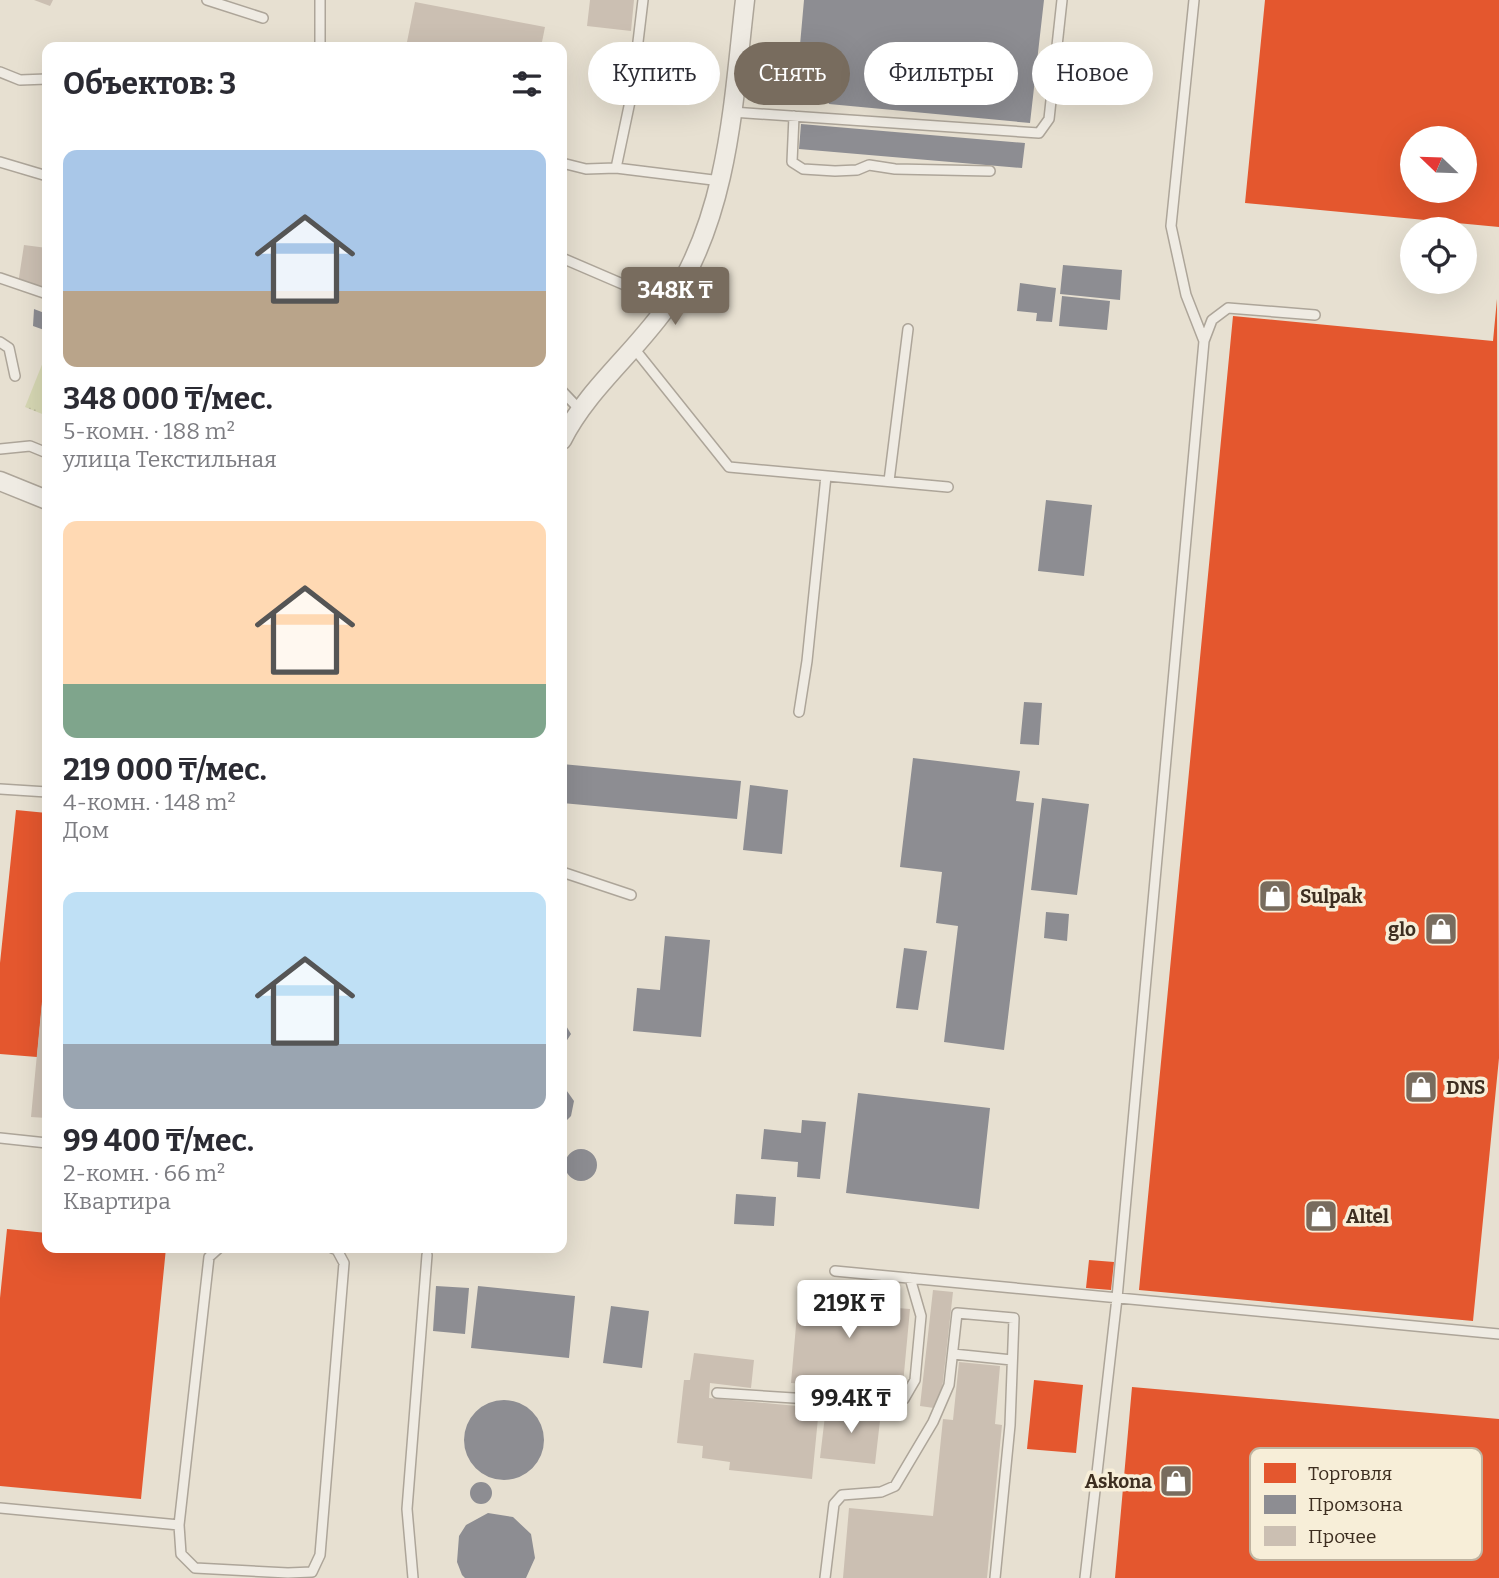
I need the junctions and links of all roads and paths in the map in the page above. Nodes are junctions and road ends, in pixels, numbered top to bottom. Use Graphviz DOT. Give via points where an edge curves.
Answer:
graph roads {
  1 [pos="207,0"];
  2 [pos="320,0"];
  3 [pos="643,0"];
  4 [pos="745,0"];
  5 [pos="1062,0"];
  6 [pos="1194,0"];
  7 [pos="262,18"];
  8 [pos="320,42"];
  9 [pos="0,72"];
  10 [pos="42,79"];
  11 [pos="732,111"];
  12 [pos="793,116"];
  13 [pos="0,162"];
  14 [pos="567,164"];
  15 [pos="616,168"];
  16 [pos="990,170"];
  17 [pos="42,175"];
  18 [pos="721,181"];
  19 [pos="567,260"];
  20 [pos="0,278"];
  21 [pos="42,292"];
  22 [pos="669,304"];
  23 [pos="1315,315"];
  24 [pos="908,329"];
  25 [pos="1204,341"];
  26 [pos="0,342"];
  27 [pos="633,347"];
  28 [pos="15,376"];
  29 [pos="567,396"];
  30 [pos="581,411"];
  31 [pos="567,432"];
  32 [pos="0,449"];
  33 [pos="42,451"];
  34 [pos="826,476"];
  35 [pos="0,481"];
  36 [pos="889,481"];
  37 [pos="948,487"];
  38 [pos="42,498"];
  39 [pos="799,712"];
  40 [pos="0,789"];
  41 [pos="42,792"];
  42 [pos="567,874"];
  43 [pos="631,895"];
  44 [pos="0,1138"];
  45 [pos="42,1142"];
  46 [pos="213,1253"];
  47 [pos="339,1253"];
  48 [pos="427,1255"];
  49 [pos="835,1271"];
  50 [pos="910,1278"];
  51 [pos="1117,1298"];
  52 [pos="1499,1335"];
  53 [pos="953,1354"];
  54 [pos="1012,1360"];
  55 [pos="717,1393"];
  56 [pos="0,1508"];
  57 [pos="179,1525"];
  58 [pos="413,1578"];
  59 [pos="825,1578"];
  60 [pos="995,1578"];
  61 [pos="1085,1578"];
  1 -- 7 [label="lane"];
  2 -- 8 [label="lane"];
  3 -- 15 [label="lane" via="632,92"];
  4 -- 11 [label="street"];
  5 -- 12 [label="lane" via="1049,119 1039,133"];
  6 -- 25 [label="lane" via="1171,226 1186,295"];
  9 -- 10 [label="lane" via="20,80"];
  11 -- 12 [label="lane"];
  11 -- 18 [label="street"];
  12 -- 16 [label="lane" via="792,162 803,169 857,170 869,165"];
  13 -- 17 [label="lane"];
  14 -- 15 [label="lane"];
  15 -- 18 [label="lane"];
  18 -- 22 [label="street" via="698,256"];
  19 -- 22 [label="lane"];
  20 -- 21 [label="lane"];
  22 -- 27 [label="street"];
  23 -- 25 [label="lane" via="1228,308 1212,320"];
  24 -- 36 [label="lane"];
  25 -- 51 [label="lane"];
  26 -- 28 [label="lane" via="9,348"];
  27 -- 30 [label="street"];
  27 -- 34 [label="lane" via="729,467"];
  29 -- 30 [label="lane"];
  30 -- 31 [label="street"];
  32 -- 33 [label="lane" via="30,446"];
  34 -- 36 [label="lane"];
  34 -- 39 [label="lane"];
  35 -- 38 [label="street"];
  36 -- 37 [label="lane"];
  40 -- 41 [label="lane"];
  42 -- 43 [label="lane"];
  44 -- 45 [label="lane"];
  46 -- 57 [label="lane" via="209,1257"];
  47 -- 57 [label="lane" via="344,1263 320,1555 312,1572 195,1568 181,1554"];
  48 -- 58 [label="lane" via="407,1509"];
  49 -- 50 [label="lane"];
  50 -- 51 [label="lane"];
  50 -- 55 [label="lane" via="921,1316 915,1380 904,1399 888,1404"];
  51 -- 52 [label="lane"];
  51 -- 61 [label="lane"];
  53 -- 54 [label="lane"];
  53 -- 54 [label="lane" via="957,1312 1014,1318"];
  53 -- 59 [label="lane" via="949,1385 933,1422 895,1486 881,1492 842,1495 834,1504"];
  54 -- 60 [label="lane"];
  56 -- 57 [label="lane"];
}
